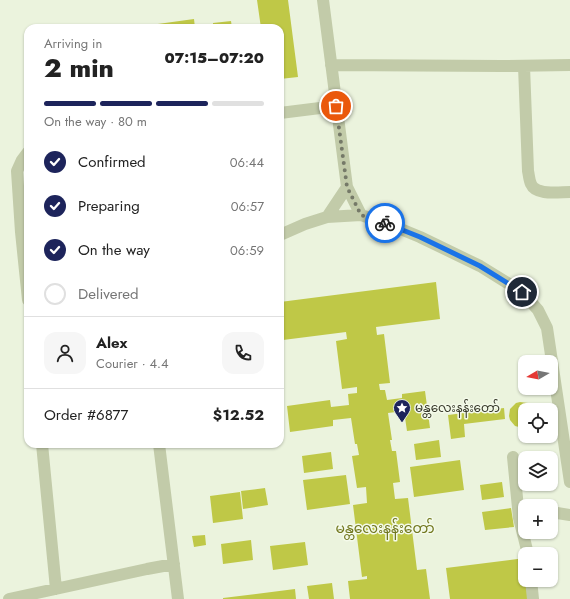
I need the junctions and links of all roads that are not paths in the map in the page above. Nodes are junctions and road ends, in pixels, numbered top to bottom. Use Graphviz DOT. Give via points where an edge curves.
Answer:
graph roads {
  1 [pos="323,0"];
  2 [pos="331,65"];
  3 [pos="570,65"];
  4 [pos="524,66"];
  5 [pos="336,106"];
  6 [pos="284,112"];
  7 [pos="24,157"];
  8 [pos="347,187"];
  9 [pos="570,192"];
  10 [pos="361,215"];
  11 [pos="327,217"];
  12 [pos="284,233"];
  13 [pos="24,261"];
  14 [pos="42,448"];
  15 [pos="160,448"];
  16 [pos="513,457"];
  17 [pos="568,458"];
  18 [pos="570,482"];
  19 [pos="519,499"];
  20 [pos="558,513"];
  21 [pos="570,515"];
  22 [pos="174,564"];
  23 [pos="532,587"];
  24 [pos="56,589"];
  25 [pos="9,599"];
  26 [pos="178,599"];
  27 [pos="533,599"];
  1 -- 2 [label="street"];
  2 -- 4 [label="street"];
  2 -- 5 [label="street"];
  3 -- 4 [label="street"];
  4 -- 9 [label="street" via="528,171 531,185 541,192"];
  5 -- 6 [label="street"];
  5 -- 8 [label="street"];
  7 -- 13 [label="street" via="17,171"];
  8 -- 10 [label="street"];
  8 -- 11 [label="street"];
  10 -- 11 [label="street"];
  10 -- 17 [label="street" via="420,237 480,266 522,292 538,310 547,328"];
  11 -- 12 [label="street"];
  14 -- 24 [label="street"];
  15 -- 22 [label="street"];
  16 -- 19 [label="street"];
  17 -- 18 [label="street"];
  20 -- 21 [label="street"];
  22 -- 24 [label="street"];
  22 -- 26 [label="street"];
  23 -- 27 [label="street"];
  24 -- 25 [label="street"];
}
